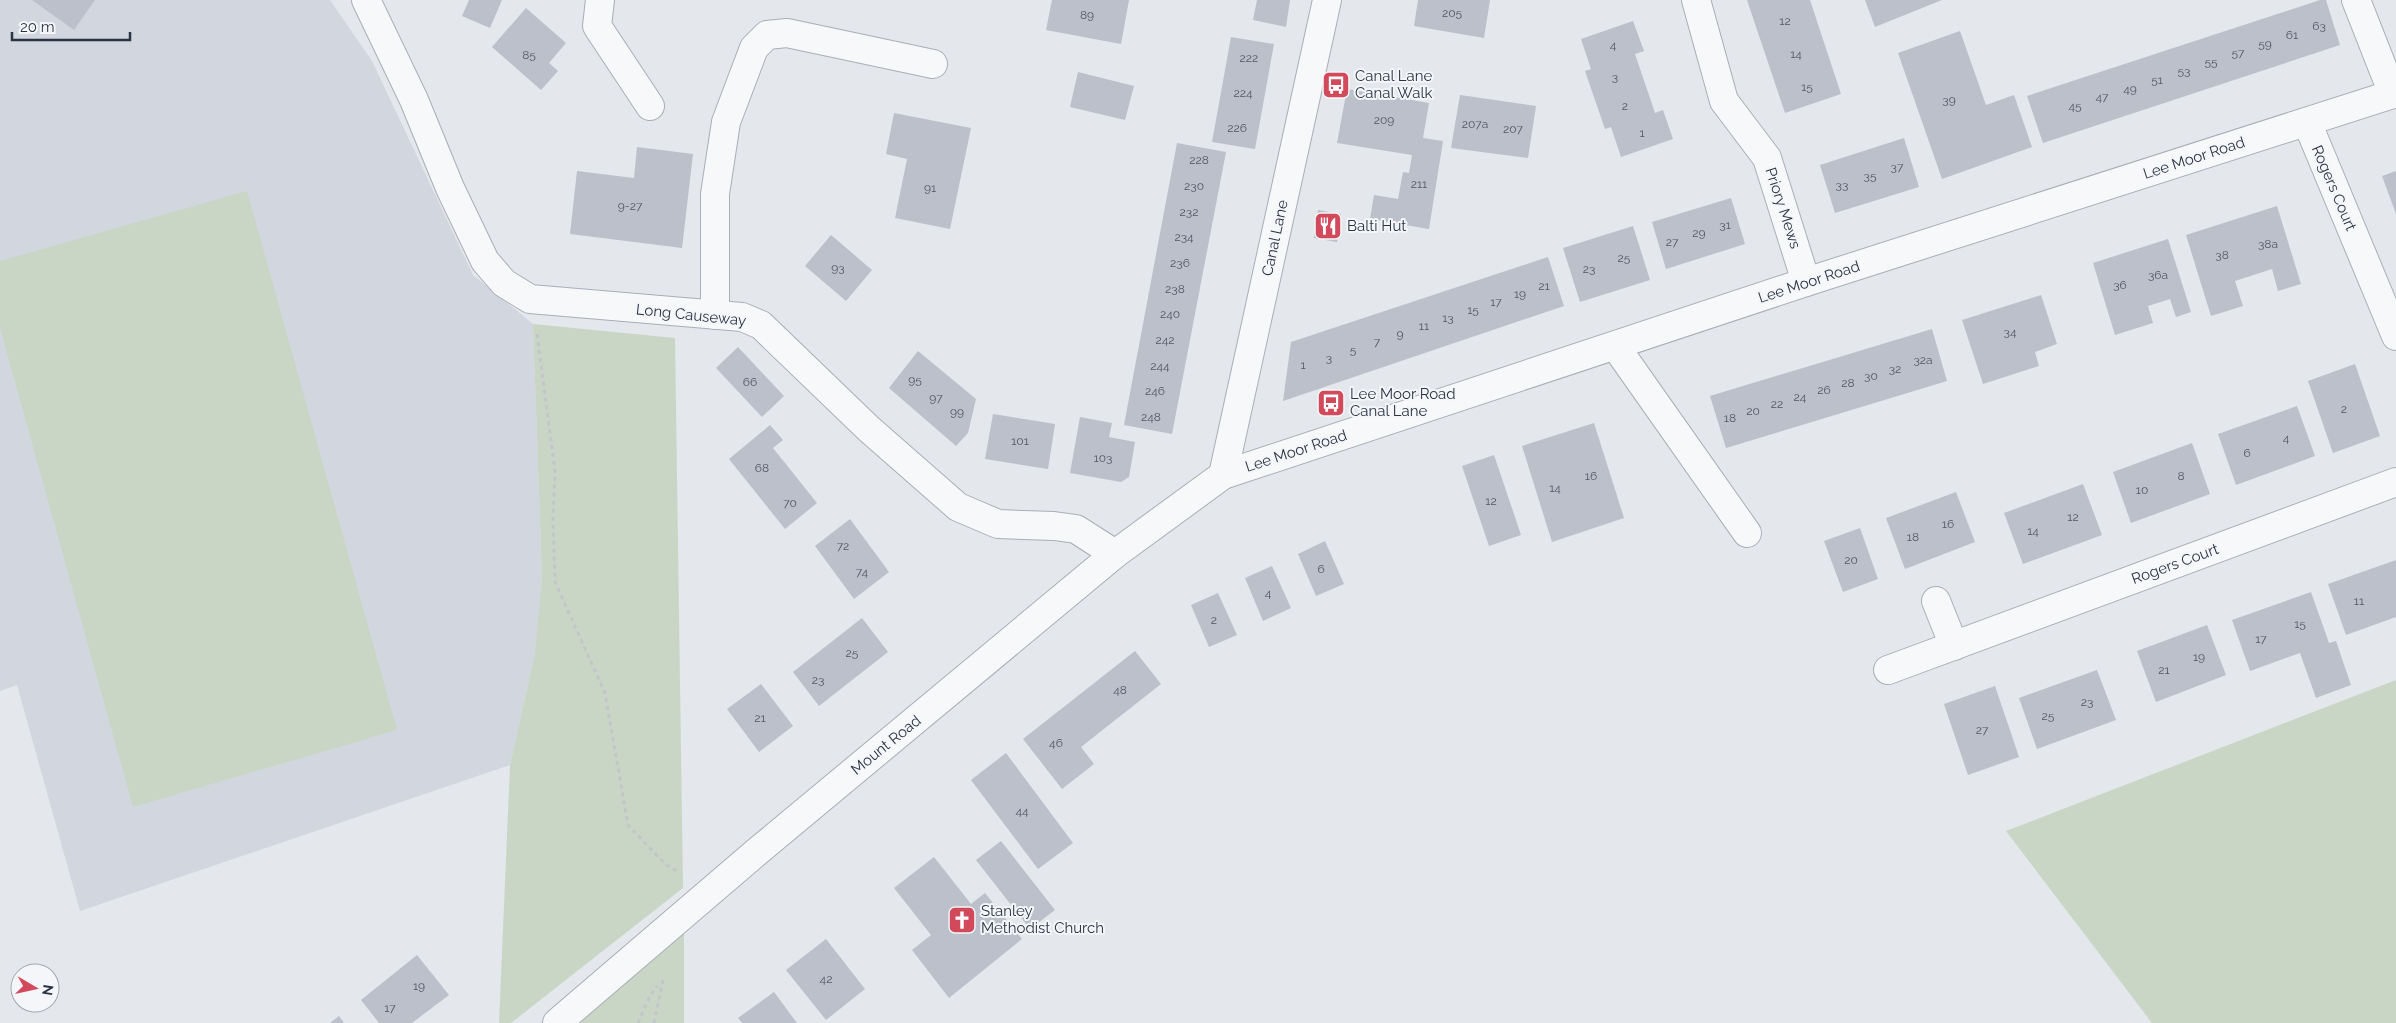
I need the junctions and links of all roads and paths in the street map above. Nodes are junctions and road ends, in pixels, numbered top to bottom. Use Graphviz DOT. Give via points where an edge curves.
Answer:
graph roads {
  1 [pos="366,0"];
  2 [pos="600,0"];
  3 [pos="1327,0"];
  4 [pos="1696,0"];
  5 [pos="2356,0"];
  6 [pos="933,64"];
  7 [pos="2394,94"];
  8 [pos="650,106"];
  9 [pos="2307,122"];
  10 [pos="1806,282"];
  11 [pos="530,299"];
  12 [pos="715,315"];
  13 [pos="2396,336"];
  14 [pos="1616,346"];
  15 [pos="1223,475"];
  16 [pos="2396,482"];
  17 [pos="1747,534"];
  18 [pos="1115,554"];
  19 [pos="1936,601"];
  20 [pos="1954,646"];
  21 [pos="1888,670"];
  22 [pos="717,886"];
  23 [pos="663,977"];
  24 [pos="557,1023"];
  25 [pos="638,1023"];
  1 -- 11 [label="street, Long Causeway" via="414,100 484,261 504,283"];
  2 -- 8 [label="street" via="598,26"];
  3 -- 15 [label="street, Canal Lane"];
  4 -- 10 [label="street, Priory Mews" via="1724,101 1767,158"];
  5 -- 7 [label="street"];
  6 -- 12 [label="street" via="787,33 767,35 754,48 726,122 715,194"];
  7 -- 9 [label="street, Lee Moor Road"];
  9 -- 10 [label="street, Lee Moor Road"];
  9 -- 13 [label="street, Rogers Court"];
  10 -- 14 [label="street, Lee Moor Road"];
  11 -- 12 [label="street, Long Causeway"];
  11 -- 22 [label="path" via="540,349 555,471 555,582 604,693 628,825 665,864"];
  12 -- 18 [label="street, Long Causeway" via="742,317 761,324 869,429 958,507 998,524 1076,529"];
  14 -- 15 [label="street, Lee Moor Road"];
  14 -- 17 [label="street"];
  15 -- 18 [label="street, Mount Road"];
  16 -- 20 [label="street, Rogers Court"];
  18 -- 22 [label="street, Mount Road"];
  19 -- 20 [label="street"];
  20 -- 21 [label="street, Rogers Court"];
  22 -- 24 [label="street, Mount Road"];
  23 -- 25 [label="path"];
}
